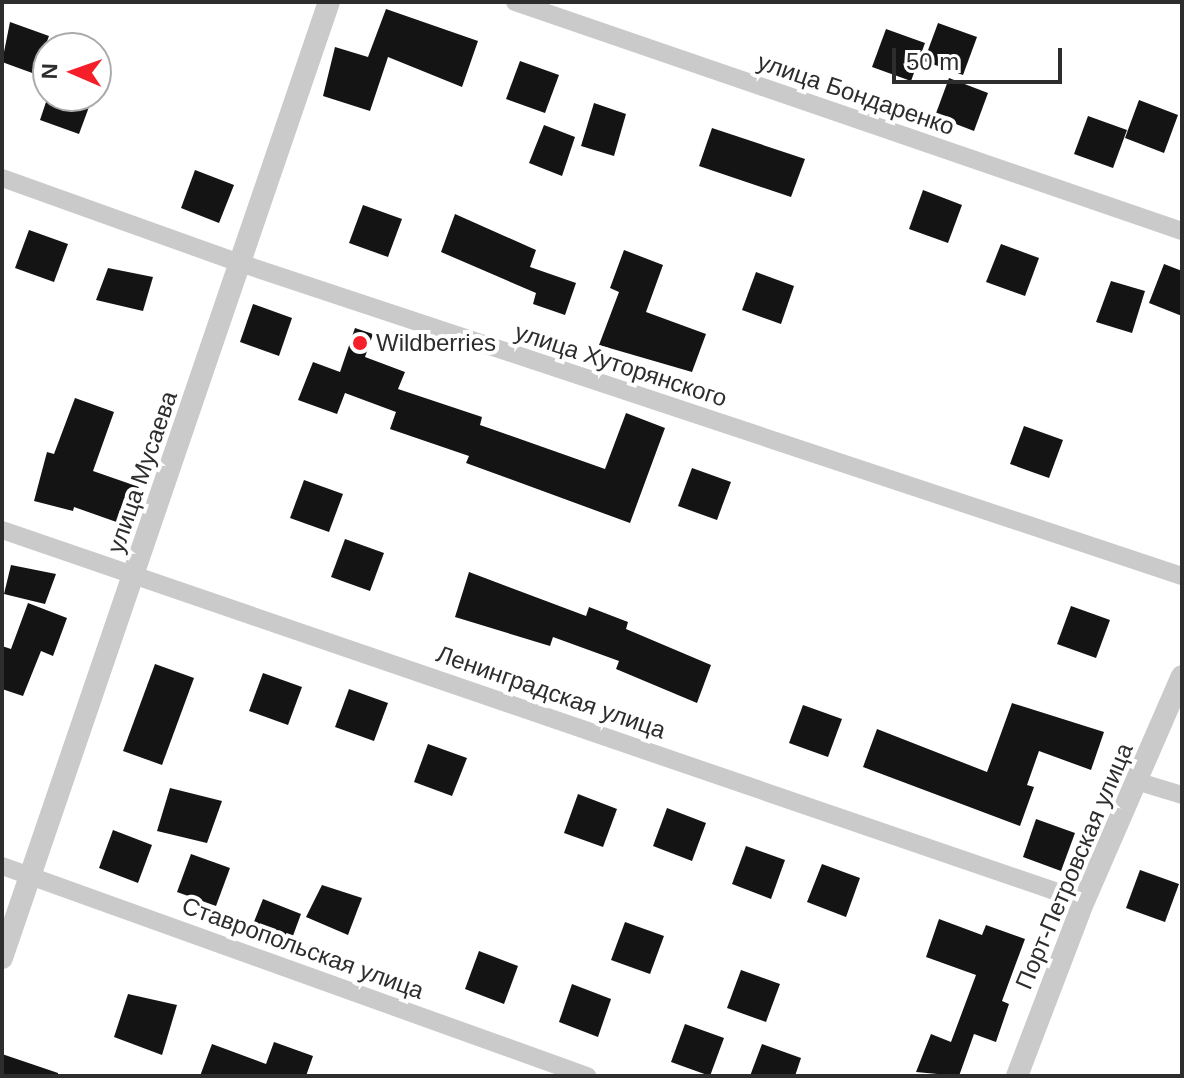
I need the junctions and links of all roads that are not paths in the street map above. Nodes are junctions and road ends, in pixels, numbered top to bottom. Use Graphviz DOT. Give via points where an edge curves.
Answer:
graph roads {
  1 [pos="329,2"];
  2 [pos="515,2"];
  3 [pos="2,178"];
  4 [pos="1182,231"];
  5 [pos="240,263"];
  6 [pos="2,530"];
  7 [pos="134,575"];
  8 [pos="1182,576"];
  9 [pos="1182,676"];
  10 [pos="1136,781"];
  11 [pos="1182,795"];
  12 [pos="2,866"];
  13 [pos="32,876"];
  14 [pos="1084,901"];
  15 [pos="2,958"];
  16 [pos="587,1076"];
  17 [pos="1017,1076"];
  1 -- 5 [label="street, улица Мусаева"];
  2 -- 4 [label="street, улица Бондаренко"];
  3 -- 5 [label="street, улица Хуторянского"];
  5 -- 7 [label="street, улица Мусаева"];
  5 -- 8 [label="street, улица Хуторянского"];
  6 -- 7 [label="street, Ленинградская улица"];
  7 -- 13 [label="street, улица Мусаева"];
  7 -- 14 [label="street, Ленинградская улица"];
  9 -- 10 [label="street, Порт-Петровская улица"];
  10 -- 11 [label="street"];
  10 -- 14 [label="street, Порт-Петровская улица"];
  12 -- 13 [label="street, Ставропольская улица"];
  13 -- 15 [label="street, улица Мусаева"];
  13 -- 16 [label="street, Ставропольская улица"];
  14 -- 17 [label="street, Порт-Петровская улица"];
}
